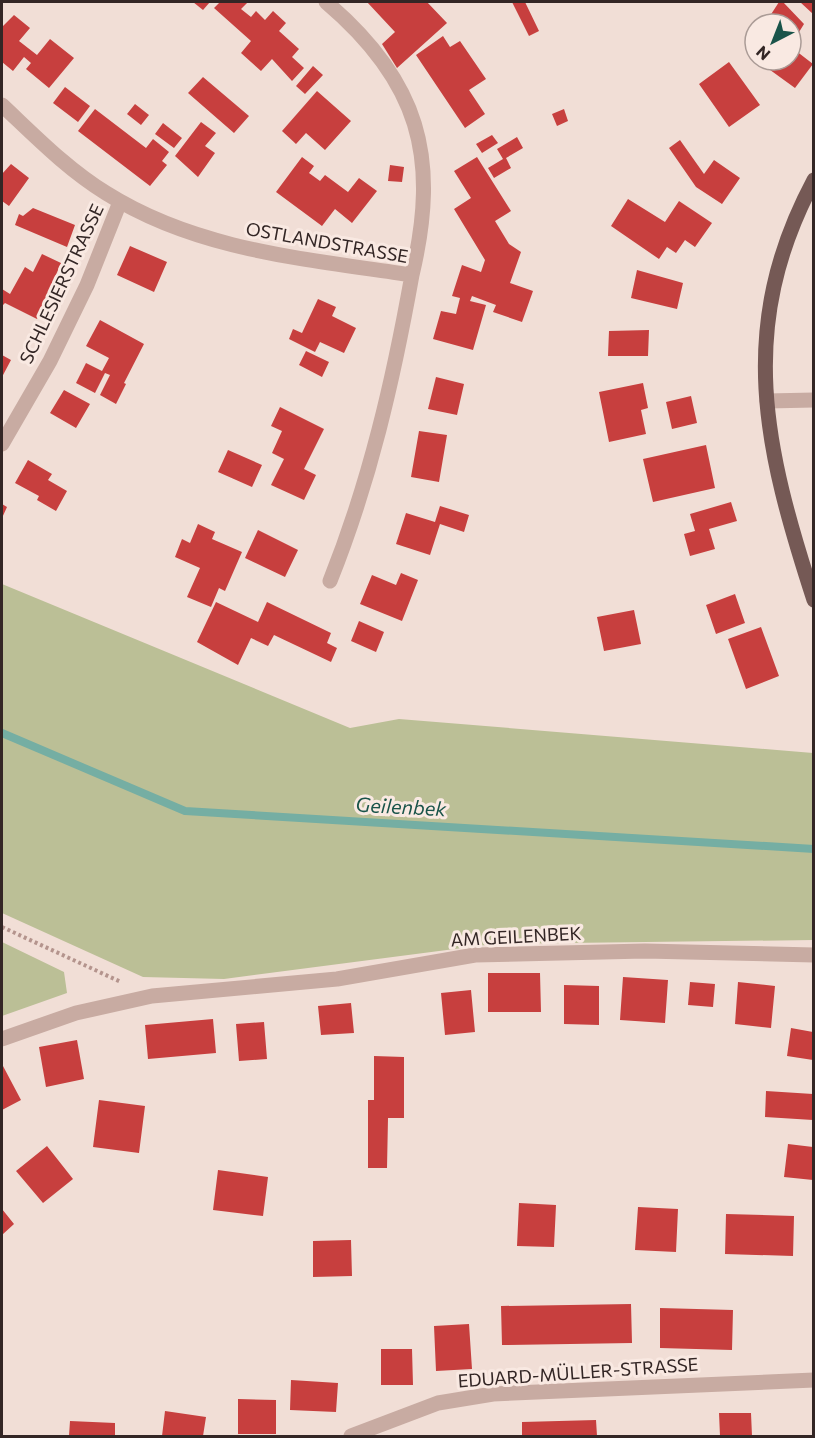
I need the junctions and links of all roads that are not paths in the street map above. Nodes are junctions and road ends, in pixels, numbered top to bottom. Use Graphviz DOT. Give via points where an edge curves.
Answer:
graph roads {
  1 [pos="326,2"];
  2 [pos="2,105"];
  3 [pos="813,180"];
  4 [pos="120,202"];
  5 [pos="412,275"];
  6 [pos="813,400"];
  7 [pos="767,401"];
  8 [pos="2,444"];
  9 [pos="330,581"];
  10 [pos="813,600"];
  11 [pos="813,955"];
  12 [pos="2,1039"];
  13 [pos="813,1380"];
  14 [pos="351,1437"];
  1 -- 5 [label="street" via="359,29 384,59 414,120 426,198"];
  2 -- 4 [label="street, OSTLANDSTRASSE" via="82,177"];
  3 -- 7 [label="main road" via="786,238 767,310"];
  4 -- 5 [label="street, OSTLANDSTRASSE" via="198,237 254,251"];
  4 -- 8 [label="street, SCHLESIERSTRASSE" via="87,285 50,361"];
  5 -- 9 [label="street, OSTLANDSTRASSE" via="384,417 355,518"];
  6 -- 7 [label="street"];
  7 -- 10 [label="main road" via="785,512"];
  11 -- 12 [label="street, AM GEILENBEK" via="645,951 475,955 337,979 152,996 76,1013"];
  13 -- 14 [label="street, EDUARD-MÜLLER-STRASSE" via="474,1396 438,1403"];
}
